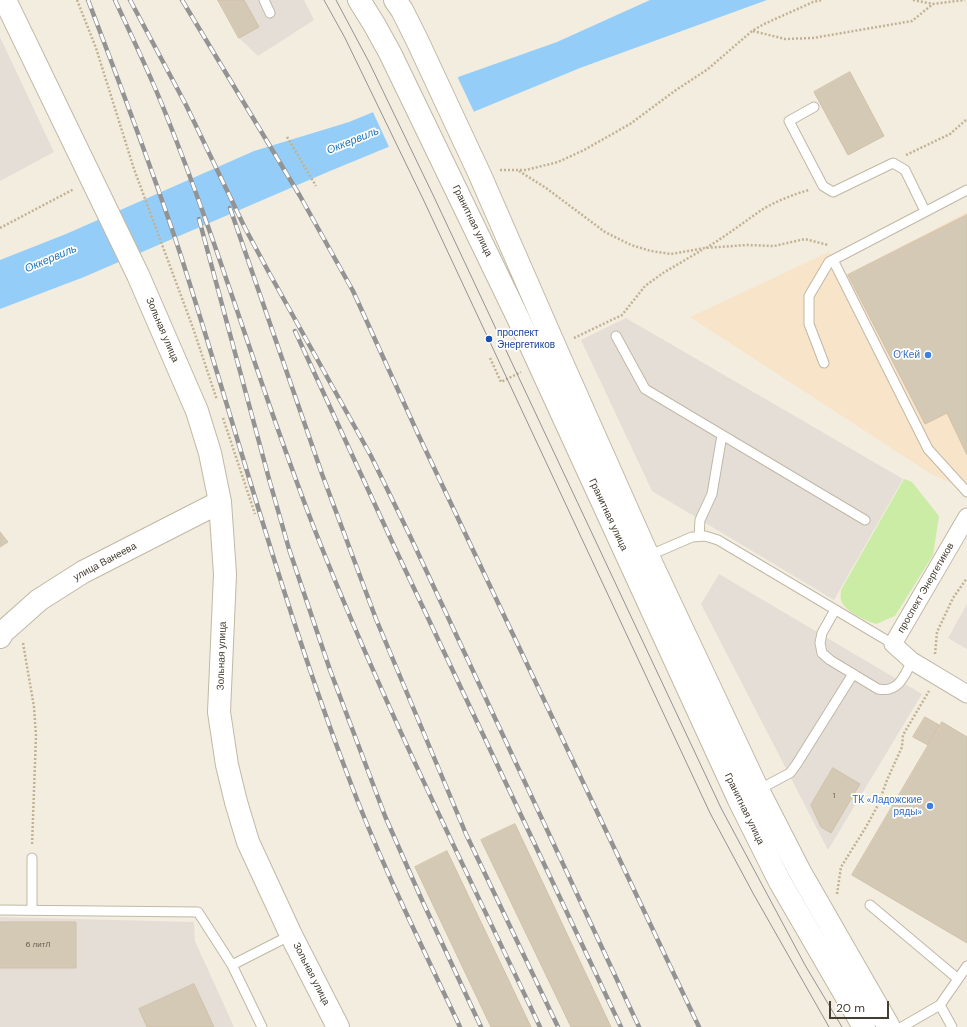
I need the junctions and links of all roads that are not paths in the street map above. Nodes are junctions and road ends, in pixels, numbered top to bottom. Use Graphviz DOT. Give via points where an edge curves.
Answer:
graph roads {
  1 [pos="5,0"];
  2 [pos="264,0"];
  3 [pos="359,0"];
  4 [pos="395,0"];
  5 [pos="270,12"];
  6 [pos="814,107"];
  7 [pos="967,190"];
  8 [pos="925,211"];
  9 [pos="833,260"];
  10 [pos="616,336"];
  11 [pos="824,363"];
  12 [pos="722,435"];
  13 [pos="967,492"];
  14 [pos="220,502"];
  15 [pos="967,517"];
  16 [pos="865,520"];
  17 [pos="699,536"];
  18 [pos="648,556"];
  19 [pos="835,610"];
  20 [pos="0,637"];
  21 [pos="893,644"];
  22 [pos="912,662"];
  23 [pos="853,674"];
  24 [pos="967,694"];
  25 [pos="758,790"];
  26 [pos="32,858"];
  27 [pos="870,905"];
  28 [pos="0,910"];
  29 [pos="32,910"];
  30 [pos="291,936"];
  31 [pos="232,965"];
  32 [pos="967,966"];
  33 [pos="958,979"];
  34 [pos="940,1005"];
  35 [pos="262,1027"];
  36 [pos="338,1027"];
  37 [pos="864,1027"];
  38 [pos="889,1027"];
  39 [pos="902,1027"];
  40 [pos="952,1027"];
  1 -- 14 [label="street, Зольная улица" via="138,275 196,411 210,453"];
  2 -- 5 [label="lane"];
  3 -- 37 [label="street, Гранитная улица" via="390,53 521,324 739,800 780,882"];
  4 -- 18 [label="street, Гранитная улица" via="489,172 556,349"];
  6 -- 8 [label="lane" via="789,121 823,186 832,192 893,163 905,170"];
  7 -- 8 [label="lane"];
  8 -- 9 [label="lane"];
  9 -- 11 [label="lane" via="829,262 810,296 809,324"];
  9 -- 13 [label="lane" via="928,449"];
  10 -- 12 [label="lane" via="644,389"];
  12 -- 16 [label="lane"];
  12 -- 17 [label="lane" via="712,494 700,520"];
  14 -- 20 [label="street, улица Ванеева" via="83,572 39,600"];
  14 -- 30 [label="street, Зольная улица" via="225,574 219,712 227,765 248,842"];
  15 -- 21 [label="street, проспект Энергетиков"];
  17 -- 18 [label="lane" via="692,536"];
  17 -- 19 [label="lane" via="718,540"];
  18 -- 25 [label="street, Гранитная улица"];
  19 -- 21 [label="lane"];
  19 -- 23 [label="lane" via="822,633 822,653"];
  21 -- 22 [label="street, проспект Энергетиков"];
  22 -- 23 [label="lane" via="899,683 886,691"];
  22 -- 24 [label="street, проспект Энергетиков"];
  23 -- 25 [label="lane" via="790,773"];
  25 -- 38 [label="street, Гранитная улица" via="800,872"];
  26 -- 29 [label="lane"];
  27 -- 33 [label="lane"];
  28 -- 29 [label="lane"];
  29 -- 31 [label="lane" via="198,912"];
  30 -- 31 [label="lane"];
  30 -- 36 [label="street, Зольная улица"];
  31 -- 35 [label="lane"];
  32 -- 33 [label="lane"];
  33 -- 34 [label="lane"];
  34 -- 39 [label="lane"];
  34 -- 40 [label="lane"];
}
